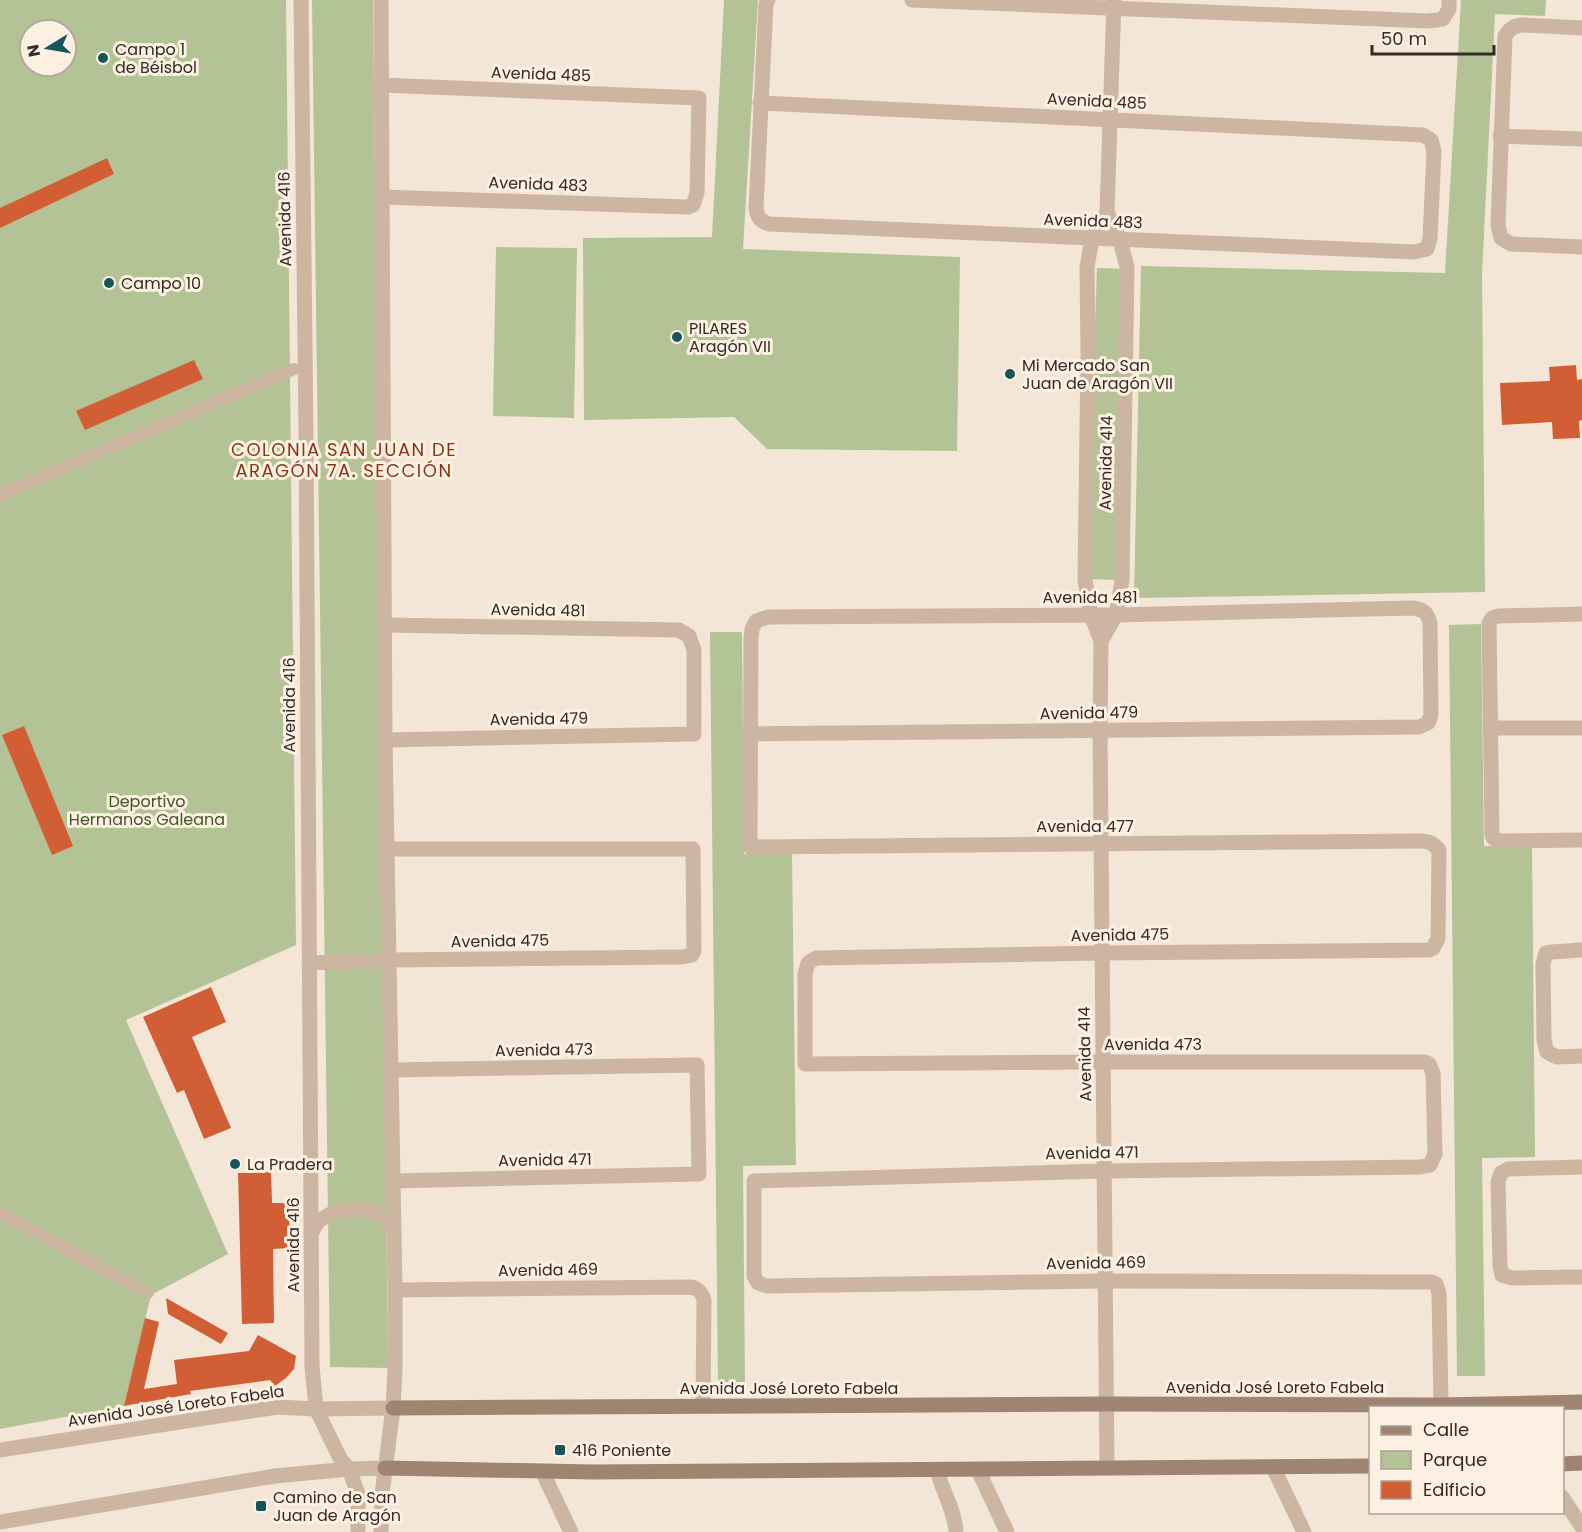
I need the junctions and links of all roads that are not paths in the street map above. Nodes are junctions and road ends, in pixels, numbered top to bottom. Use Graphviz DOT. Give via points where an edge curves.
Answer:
graph roads {
  1 [pos="301,0"];
  2 [pos="381,0"];
  3 [pos="768,0"];
  4 [pos="912,0"];
  5 [pos="1449,0"];
  6 [pos="1114,4"];
  7 [pos="1582,28"];
  8 [pos="381,85"];
  9 [pos="760,103"];
  10 [pos="1109,120"];
  11 [pos="1500,136"];
  12 [pos="1582,139"];
  13 [pos="382,197"];
  14 [pos="693,205"];
  15 [pos="1107,212"];
  16 [pos="1092,239"];
  17 [pos="1120,240"];
  18 [pos="1582,247"];
  19 [pos="1426,249"];
  20 [pos="294,369"];
  21 [pos="0,495"];
  22 [pos="1582,614"];
  23 [pos="1091,615"];
  24 [pos="1116,615"];
  25 [pos="385,626"];
  26 [pos="1101,641"];
  27 [pos="1428,723"];
  28 [pos="1491,728"];
  29 [pos="1582,728"];
  30 [pos="1100,731"];
  31 [pos="694,734"];
  32 [pos="749,734"];
  33 [pos="385,740"];
  34 [pos="1582,840"];
  35 [pos="1101,844"];
  36 [pos="388,849"];
  37 [pos="1433,948"];
  38 [pos="1582,950"];
  39 [pos="1102,953"];
  40 [pos="388,960"];
  41 [pos="309,963"];
  42 [pos="1582,1056"];
  43 [pos="1103,1062"];
  44 [pos="806,1064"];
  45 [pos="390,1070"];
  46 [pos="1430,1165"];
  47 [pos="1582,1167"];
  48 [pos="1104,1171"];
  49 [pos="699,1174"];
  50 [pos="392,1181"];
  51 [pos="0,1213"];
  52 [pos="393,1221"];
  53 [pos="311,1234"];
  54 [pos="1582,1277"];
  55 [pos="1106,1281"];
  56 [pos="758,1283"];
  57 [pos="395,1290"];
  58 [pos="148,1293"];
  59 [pos="1582,1402"];
  60 [pos="1106,1404"];
  61 [pos="703,1406"];
  62 [pos="1441,1406"];
  63 [pos="393,1408"];
  64 [pos="316,1409"];
  65 [pos="0,1450"];
  66 [pos="1582,1463"];
  67 [pos="1564,1464"];
  68 [pos="1369,1466"];
  69 [pos="1107,1467"];
  70 [pos="1273,1467"];
  71 [pos="385,1468"];
  72 [pos="349,1469"];
  73 [pos="937,1470"];
  74 [pos="978,1470"];
  75 [pos="542,1471"];
  76 [pos="1564,1499"];
  77 [pos="0,1522"];
  78 [pos="1582,1527"];
  79 [pos="358,1532"];
  80 [pos="381,1532"];
  81 [pos="571,1532"];
  82 [pos="957,1532"];
  83 [pos="1006,1532"];
  84 [pos="1304,1532"];
  1 -- 41 [label="street, Avenida 416"];
  2 -- 8 [label="street"];
  3 -- 9 [label="street"];
  4 -- 6 [label="street"];
  5 -- 6 [label="street" via="1443,19 1428,21"];
  6 -- 10 [label="street, Avenida 414"];
  7 -- 11 [label="street" via="1522,25 1509,30 1504,43"];
  8 -- 13 [label="street"];
  8 -- 14 [label="street, Avenida 485" via="699,98 697,193"];
  9 -- 10 [label="street, Avenida 485"];
  9 -- 16 [label="street, Avenida 483" via="756,208 763,222"];
  10 -- 15 [label="street, Avenida 414"];
  10 -- 19 [label="street, Avenida 485" via="1423,135 1431,140 1434,151 1430,239"];
  11 -- 12 [label="street"];
  11 -- 18 [label="street" via="1498,225 1502,237 1511,244"];
  13 -- 14 [label="street, Avenida 483"];
  13 -- 25 [label="street"];
  15 -- 16 [label="street, Avenida 414"];
  15 -- 17 [label="street, Avenida 414"];
  16 -- 17 [label="street, Avenida 483"];
  16 -- 23 [label="street, Avenida 414" via="1087,267 1085,560"];
  17 -- 19 [label="street, Avenida 483" via="1414,252"];
  17 -- 24 [label="street, Avenida 414" via="1127,267 1122,581"];
  20 -- 21 [label="street"];
  22 -- 28 [label="street" via="1492,618"];
  23 -- 24 [label="street, Avenida 481"];
  23 -- 26 [label="street, Avenida 414"];
  23 -- 32 [label="street, Avenida 481" via="768,617 756,621 751,638"];
  24 -- 26 [label="street, Avenida 414"];
  24 -- 27 [label="street, Avenida 481" via="1413,608 1424,611 1430,623"];
  25 -- 31 [label="street, Avenida 481" via="680,630 689,636 694,650"];
  25 -- 33 [label="street"];
  26 -- 30 [label="street, Avenida 414"];
  27 -- 30 [label="street, Avenida 479" via="1419,727"];
  28 -- 29 [label="street"];
  28 -- 34 [label="street" via="1493,838"];
  30 -- 32 [label="street, Avenida 479"];
  30 -- 35 [label="street, Avenida 414"];
  31 -- 33 [label="street, Avenida 479"];
  32 -- 35 [label="street, Avenida 477" via="750,847"];
  33 -- 36 [label="street"];
  35 -- 37 [label="street, Avenida 477" via="1428,841 1439,850 1438,939"];
  35 -- 39 [label="street, Avenida 414"];
  36 -- 40 [label="street"];
  36 -- 40 [label="street, Avenida 475" via="693,849 695,946 692,955 682,957"];
  37 -- 39 [label="street, Avenida 475"];
  38 -- 42 [label="street" via="1546,954 1543,964 1547,1052"];
  39 -- 43 [label="street, Avenida 414"];
  39 -- 44 [label="street, Avenida 475" via="816,958 808,963 804,974"];
  40 -- 41 [label="street, Avenida 475"];
  40 -- 45 [label="street"];
  41 -- 53 [label="street, Avenida 416"];
  43 -- 44 [label="street, Avenida 473"];
  43 -- 46 [label="street, Avenida 473" via="1421,1061 1429,1064 1433,1073 1435,1154"];
  43 -- 48 [label="street, Avenida 414"];
  45 -- 49 [label="street, Avenida 473" via="697,1065"];
  45 -- 50 [label="street"];
  46 -- 48 [label="street, Avenida 471"];
  47 -- 54 [label="street" via="1508,1170 1501,1173 1498,1182 1502,1275"];
  48 -- 55 [label="street, Avenida 414"];
  48 -- 56 [label="street, Avenida 471" via="754,1181 754,1276"];
  49 -- 50 [label="street, Avenida 471"];
  50 -- 52 [label="street"];
  51 -- 58 [label="street"];
  52 -- 53 [label="street" via="353,1209 334,1212 318,1221"];
  52 -- 57 [label="street"];
  53 -- 64 [label="street, Avenida 416"];
  55 -- 56 [label="street, Avenida 469" via="767,1286"];
  55 -- 60 [label="street, Avenida 414"];
  55 -- 62 [label="street, Avenida 469" via="1428,1281 1436,1284 1439,1293"];
  57 -- 61 [label="street, Avenida 469" via="692,1287 704,1299"];
  57 -- 63 [label="street"];
  59 -- 62 [label="main road, Avenida José Loreto Fabela"];
  60 -- 61 [label="main road, Avenida José Loreto Fabela"];
  60 -- 62 [label="main road, Avenida José Loreto Fabela"];
  60 -- 69 [label="street, Avenida 414"];
  61 -- 63 [label="main road, Avenida José Loreto Fabela"];
  63 -- 64 [label="street, Avenida José Loreto Fabela"];
  63 -- 71 [label="street"];
  64 -- 65 [label="street, Avenida José Loreto Fabela" via="277,1407"];
  64 -- 72 [label="street, Avenida 416" via="340,1460"];
  66 -- 67 [label="main road"];
  68 -- 70 [label="main road"];
  69 -- 70 [label="main road"];
  69 -- 74 [label="main road"];
  70 -- 84 [label="street"];
  71 -- 72 [label="street"];
  71 -- 75 [label="main road"];
  71 -- 80 [label="street"];
  72 -- 77 [label="street" via="275,1476"];
  72 -- 79 [label="street, Avenida 416" via="358,1494"];
  73 -- 74 [label="main road"];
  73 -- 75 [label="main road"];
  73 -- 82 [label="street"];
  74 -- 83 [label="street"];
  75 -- 81 [label="street"];
  76 -- 78 [label="street"];
}
